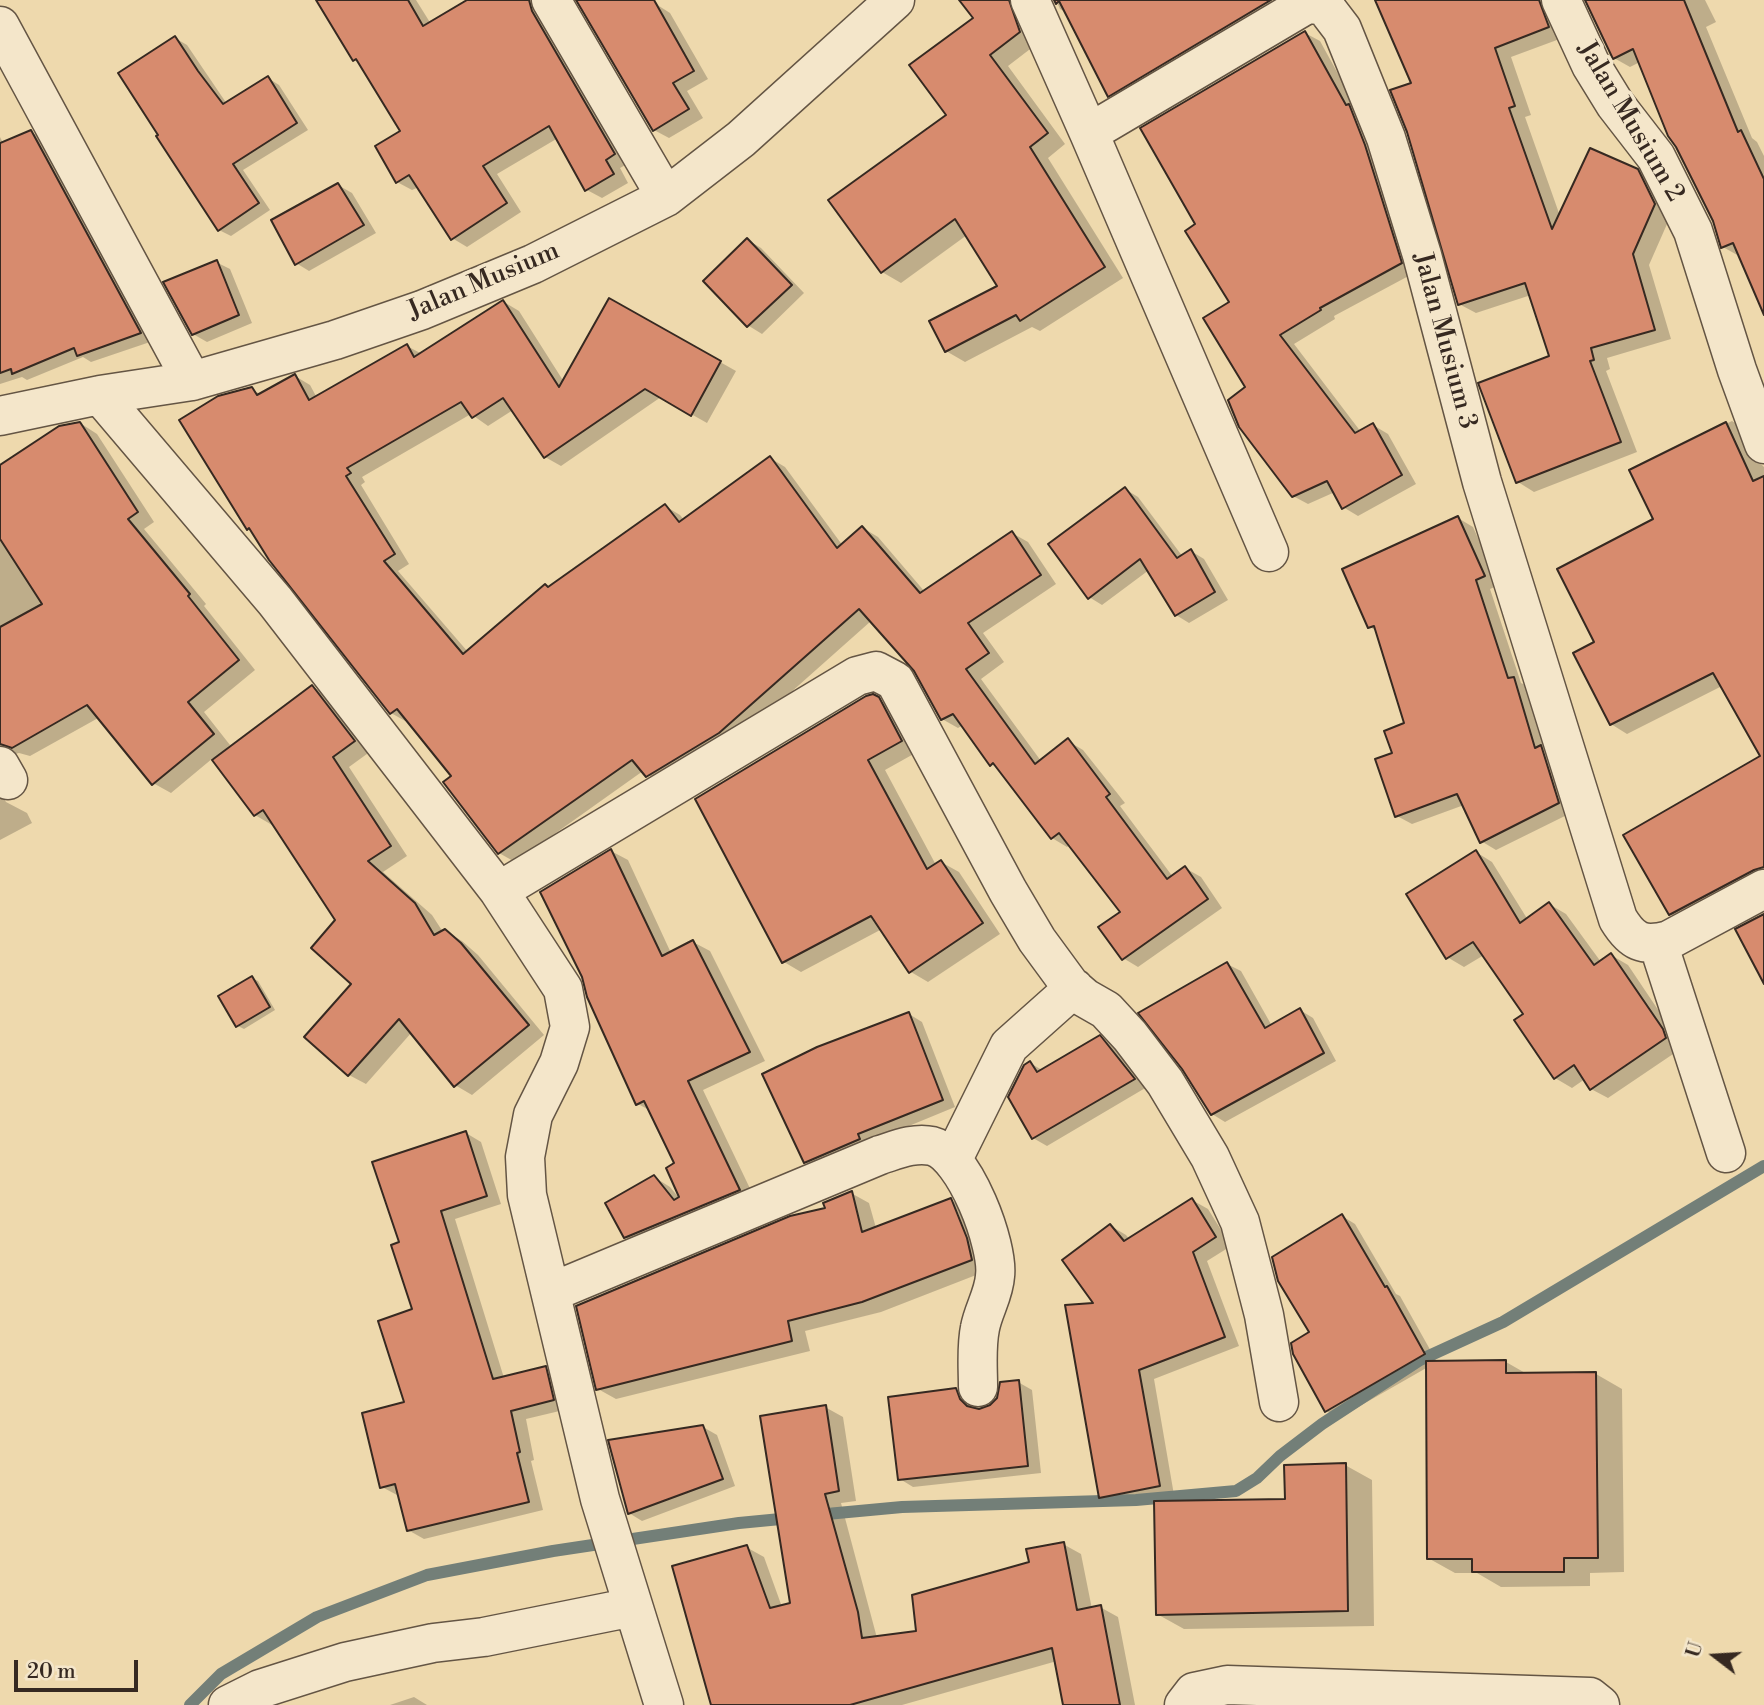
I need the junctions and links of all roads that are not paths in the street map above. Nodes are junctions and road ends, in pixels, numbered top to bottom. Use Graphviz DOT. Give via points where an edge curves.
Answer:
graph roads {
  1 [pos="551,0"];
  2 [pos="895,0"];
  3 [pos="1030,0"];
  4 [pos="1561,0"];
  5 [pos="0,26"];
  6 [pos="1089,133"];
  7 [pos="666,197"];
  8 [pos="192,382"];
  9 [pos="100,395"];
  10 [pos="0,416"];
  11 [pos="1764,444"];
  12 [pos="1269,552"];
  13 [pos="1764,889"];
  14 [pos="499,891"];
  15 [pos="1658,943"];
  16 [pos="1074,988"];
  17 [pos="1726,1153"];
  18 [pos="953,1159"];
  19 [pos="552,1292"];
  20 [pos="978,1387"];
  21 [pos="1279,1402"];
  22 [pos="633,1607"];
  23 [pos="228,1705"];
  24 [pos="664,1705"];
  25 [pos="1184,1705"];
  26 [pos="1600,1705"];
  1 -- 7 [label="street"];
  2 -- 7 [label="street, Jalan Musium" via="741,139"];
  3 -- 6 [label="street"];
  4 -- 11 [label="street, Jalan Musium 2" via="1591,65 1656,157 1693,231"];
  5 -- 8 [label="street"];
  6 -- 12 [label="street"];
  6 -- 15 [label="street, Jalan Musium 3" via="1308,4 1326,8 1342,29 1386,138 1482,482 1618,919 1628,935"];
  7 -- 8 [label="street, Jalan Musium" via="533,264 422,310"];
  8 -- 9 [label="street, Jalan Musium"];
  9 -- 10 [label="street, Jalan Musium"];
  9 -- 14 [label="street" via="275,601"];
  13 -- 15 [label="street"];
  14 -- 16 [label="street" via="857,676 876,671 895,681 1008,891 1037,940"];
  14 -- 19 [label="street" via="563,989 570,1027 559,1063 533,1115 525,1157 527,1195"];
  15 -- 17 [label="street"];
  16 -- 18 [label="street" via="1009,1046"];
  16 -- 21 [label="street" via="1106,1010 1130,1036 1165,1082 1210,1157 1240,1222 1264,1315"];
  18 -- 19 [label="street" via="934,1146 912,1145 880,1155"];
  18 -- 20 [label="street" via="976,1199 996,1259 995,1278 979,1329"];
  19 -- 22 [label="street" via="600,1499"];
  22 -- 23 [label="street" via="345,1662 260,1689"];
  22 -- 24 [label="street"];
  25 -- 26 [label="street" via="1194,1692 1227,1685 1590,1697"];
}
